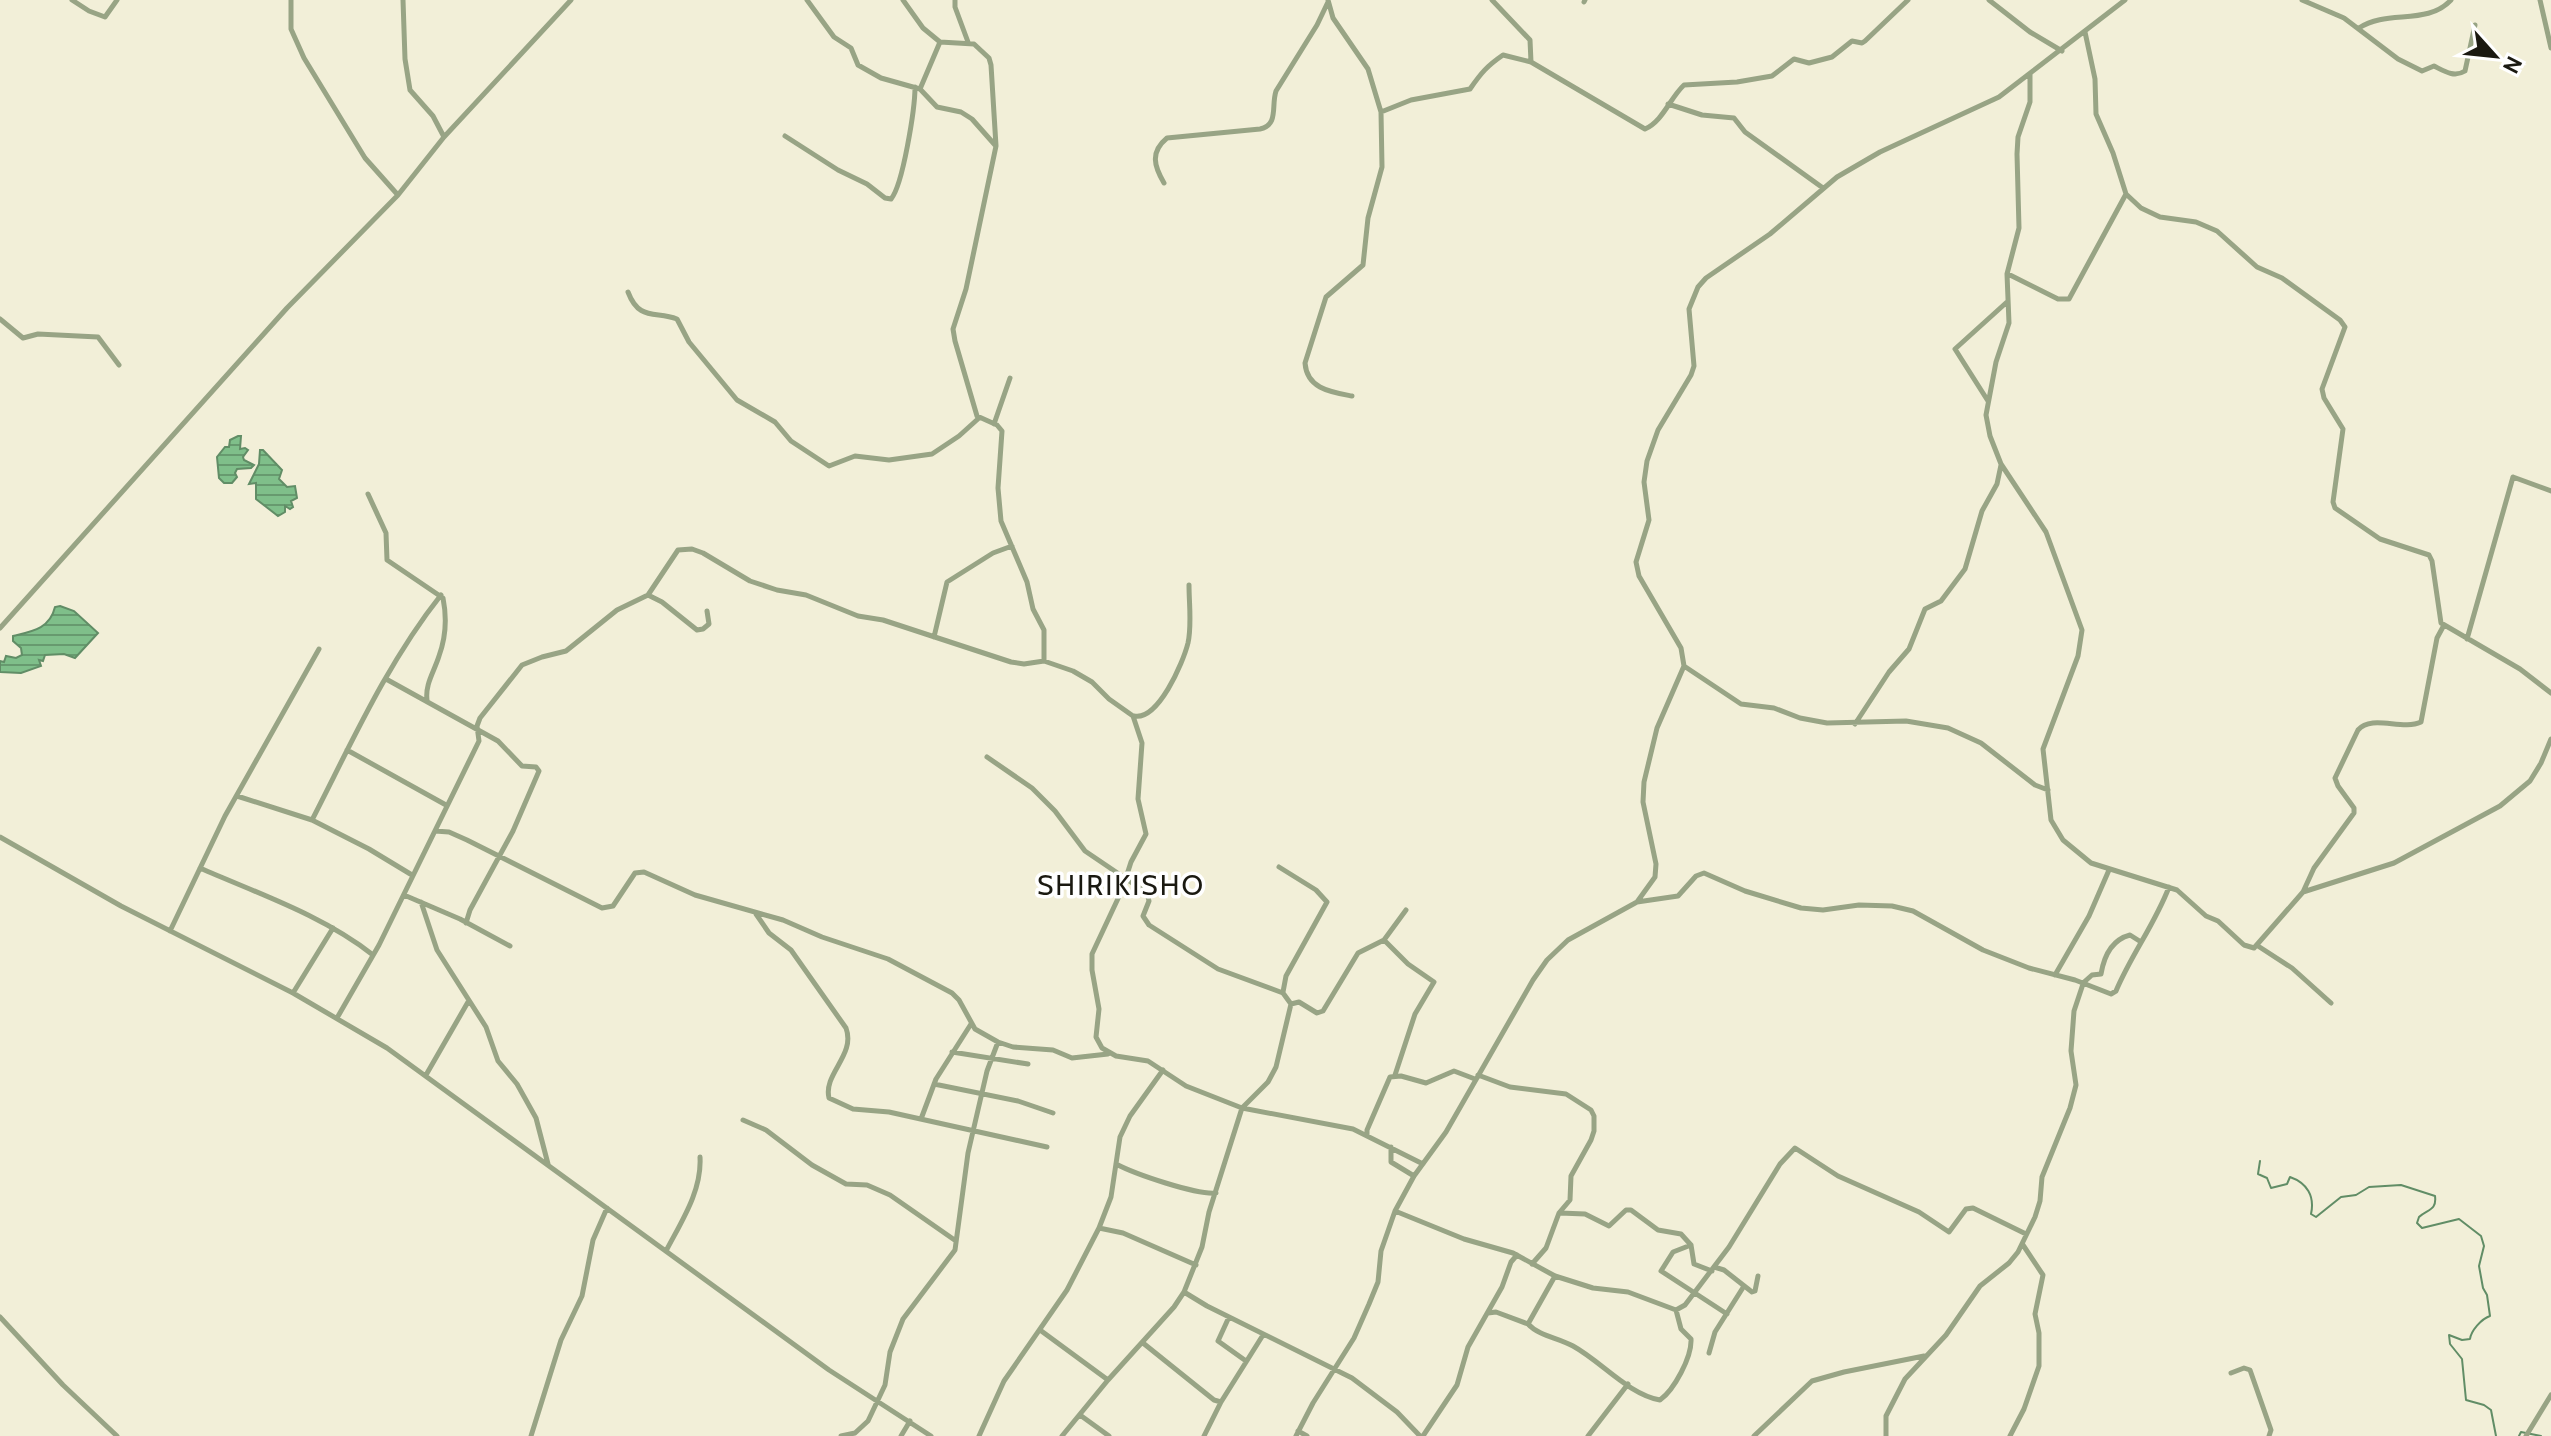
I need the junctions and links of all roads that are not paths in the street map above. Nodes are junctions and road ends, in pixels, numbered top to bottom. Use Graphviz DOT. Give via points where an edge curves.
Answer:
graph roads {
  1 [pos="72,0"];
  2 [pos="117,0"];
  3 [pos="291,0"];
  4 [pos="403,0"];
  5 [pos="571,0"];
  6 [pos="807,0"];
  7 [pos="903,0"];
  8 [pos="955,0"];
  9 [pos="1328,0"];
  10 [pos="1492,0"];
  11 [pos="1908,0"];
  12 [pos="1989,0"];
  13 [pos="2125,0"];
  14 [pos="2302,0"];
  15 [pos="2451,0"];
  16 [pos="2540,0"];
  17 [pos="2475,25"];
  18 [pos="2359,28"];
  19 [pos="2085,32"];
  20 [pos="940,42"];
  21 [pos="968,42"];
  22 [pos="2551,48"];
  23 [pos="2062,51"];
  24 [pos="1531,62"];
  25 [pos="2030,74"];
  26 [pos="918,88"];
  27 [pos="1668,104"];
  28 [pos="1381,112"];
  29 [pos="785,136"];
  30 [pos="444,137"];
  31 [pos="996,146"];
  32 [pos="1164,183"];
  33 [pos="1823,188"];
  34 [pos="2126,194"];
  35 [pos="398,195"];
  36 [pos="2007,274"];
  37 [pos="628,292"];
  38 [pos="2008,301"];
  39 [pos="0,319"];
  40 [pos="119,365"];
  41 [pos="1010,378"];
  42 [pos="1352,396"];
  43 [pos="1988,401"];
  44 [pos="979,418"];
  45 [pos="994,424"];
  46 [pos="2001,464"];
  47 [pos="2551,491"];
  48 [pos="368,494"];
  49 [pos="1012,546"];
  50 [pos="1189,585"];
  51 [pos="441,595"];
  52 [pos="648,595"];
  53 [pos="707,611"];
  54 [pos="2444,625"];
  55 [pos="0,628"];
  56 [pos="934,637"];
  57 [pos="2467,639"];
  58 [pos="319,649"];
  59 [pos="1044,661"];
  60 [pos="1684,666"];
  61 [pos="386,679"];
  62 [pos="2551,693"];
  63 [pos="427,701"];
  64 [pos="1133,716"];
  65 [pos="1855,724"];
  66 [pos="478,730"];
  67 [pos="2551,739"];
  68 [pos="347,750"];
  69 [pos="987,757"];
  70 [pos="2048,790"];
  71 [pos="237,796"];
  72 [pos="446,805"];
  73 [pos="312,820"];
  74 [pos="435,831"];
  75 [pos="0,837"];
  76 [pos="498,855"];
  77 [pos="1279,867"];
  78 [pos="200,868"];
  79 [pos="2109,870"];
  80 [pos="412,875"];
  81 [pos="1127,878"];
  82 [pos="2169,887"];
  83 [pos="2303,892"];
  84 [pos="404,895"];
  85 [pos="421,902"];
  86 [pos="1637,902"];
  87 [pos="1406,910"];
  88 [pos="756,914"];
  89 [pos="466,923"];
  90 [pos="333,928"];
  91 [pos="170,931"];
  92 [pos="1384,940"];
  93 [pos="2141,942"];
  94 [pos="510,946"];
  95 [pos="2258,946"];
  96 [pos="373,955"];
  97 [pos="2055,975"];
  98 [pos="2083,984"];
  99 [pos="293,993"];
  100 [pos="1283,993"];
  101 [pos="468,1002"];
  102 [pos="2331,1003"];
  103 [pos="1291,1004"];
  104 [pos="337,1018"];
  105 [pos="971,1024"];
  106 [pos="998,1042"];
  107 [pos="952,1052"];
  108 [pos="1109,1054"];
  109 [pos="992,1058"];
  110 [pos="1028,1064"];
  111 [pos="1163,1070"];
  112 [pos="426,1075"];
  113 [pos="1395,1075"];
  114 [pos="1476,1077"];
  115 [pos="934,1084"];
  116 [pos="981,1093"];
  117 [pos="1242,1108"];
  118 [pos="1053,1113"];
  119 [pos="921,1119"];
  120 [pos="743,1120"];
  121 [pos="973,1130"];
  122 [pos="1367,1136"];
  123 [pos="1047,1147"];
  124 [pos="1391,1147"];
  125 [pos="700,1157"];
  126 [pos="1116,1164"];
  127 [pos="1423,1164"];
  128 [pos="548,1165"];
  129 [pos="1414,1176"];
  130 [pos="1216,1193"];
  131 [pos="1207,1194"];
  132 [pos="1213,1202"];
  133 [pos="607,1208"];
  134 [pos="1395,1211"];
  135 [pos="1559,1213"];
  136 [pos="1099,1228"];
  137 [pos="2026,1234"];
  138 [pos="956,1241"];
  139 [pos="1691,1245"];
  140 [pos="2023,1245"];
  141 [pos="666,1251"];
  142 [pos="1517,1255"];
  143 [pos="1532,1264"];
  144 [pos="1196,1265"];
  145 [pos="1713,1269"];
  146 [pos="1555,1276"];
  147 [pos="1758,1276"];
  148 [pos="1744,1286"];
  149 [pos="1694,1291"];
  150 [pos="1184,1292"];
  151 [pos="1676,1310"];
  152 [pos="1488,1313"];
  153 [pos="1727,1314"];
  154 [pos="0,1317"];
  155 [pos="1229,1317"];
  156 [pos="1528,1324"];
  157 [pos="1040,1330"];
  158 [pos="1263,1335"];
  159 [pos="1143,1343"];
  160 [pos="1709,1353"];
  161 [pos="1925,1356"];
  162 [pos="1246,1361"];
  163 [pos="1334,1369"];
  164 [pos="2231,1373"];
  165 [pos="1108,1380"];
  166 [pos="1628,1384"];
  167 [pos="2551,1395"];
  168 [pos="879,1401"];
  169 [pos="1221,1402"];
  170 [pos="1080,1415"];
  171 [pos="910,1421"];
  172 [pos="1297,1434"];
  173 [pos="117,1436"];
  174 [pos="531,1436"];
  175 [pos="841,1436"];
  176 [pos="901,1436"];
  177 [pos="931,1436"];
  178 [pos="979,1436"];
  179 [pos="1062,1436"];
  180 [pos="1109,1436"];
  181 [pos="1204,1436"];
  182 [pos="1307,1436"];
  183 [pos="1422,1436"];
  184 [pos="1588,1436"];
  185 [pos="1754,1436"];
  186 [pos="1886,1436"];
  187 [pos="2010,1436"];
  188 [pos="2269,1436"];
  189 [pos="2526,1436"];
  1 -- 2 [label="street" via="105,17"];
  3 -- 35 [label="street" via="291,29 304,58 365,158"];
  4 -- 30 [label="street" via="410,90"];
  5 -- 30 [label="street"];
  6 -- 26 [label="street" via="830,33 851,48 858,65"];
  7 -- 20 [label="street"];
  8 -- 21 [label="street"];
  9 -- 28 [label="street" via="1333,18 1368,69"];
  9 -- 32 [label="street" via="1276,91 1273,122 1260,129 1167,138 1154,159"];
  10 -- 24 [label="street" via="1530,40"];
  11 -- 27 [label="street" via="1865,41 1852,41 1832,57 1809,63 1794,59 1772,76 1689,83"];
  12 -- 23 [label="street"];
  13 -- 19 [label="street"];
  14 -- 18 [label="street"];
  15 -- 18 [label="street" via="2439,9 2404,19 2378,19"];
  16 -- 22 [label="street"];
  17 -- 18 [label="street" via="2468,66 2456,74 2434,66 2419,70"];
  19 -- 23 [label="street"];
  19 -- 34 [label="street" via="2096,114"];
  20 -- 21 [label="street"];
  20 -- 26 [label="street"];
  21 -- 31 [label="street" via="991,65"];
  23 -- 25 [label="street"];
  24 -- 27 [label="street" via="1641,129 1653,125"];
  24 -- 28 [label="street" via="1503,55 1480,72 1470,89 1411,100"];
  25 -- 33 [label="street" via="1999,97 1880,152"];
  25 -- 36 [label="street" via="2030,102 2018,137 2019,228"];
  26 -- 29 [label="street" via="891,199"];
  26 -- 31 [label="street" via="933,105 972,119"];
  27 -- 33 [label="street" via="1734,118 1745,132"];
  28 -- 42 [label="street" via="1382,167 1368,218 1363,265 1326,297 1305,363 1318,387"];
  30 -- 35 [label="street"];
  31 -- 44 [label="street" via="953,329"];
  33 -- 60 [label="street" via="1770,234 1706,278 1692,297 1694,366 1647,461 1649,520 1636,562 1681,648"];
  34 -- 36 [label="street" via="2069,299 2058,299"];
  34 -- 54 [label="street" via="2160,217 2217,231 2257,267 2282,278 2340,320 2345,327 2322,389 2343,429 2333,502 2340,513 2380,539 2429,555"];
  35 -- 55 [label="street" via="287,308"];
  36 -- 38 [label="street"];
  37 -- 44 [label="street" via="642,312 677,319 689,342 737,400 775,422 791,441 829,466 855,456 889,460 932,454"];
  38 -- 43 [label="street" via="2009,323"];
  38 -- 43 [label="street" via="1955,349"];
  39 -- 40 [label="street" via="23,338 98,337"];
  41 -- 45 [label="street"];
  43 -- 46 [label="street" via="1988,426"];
  44 -- 45 [label="street"];
  45 -- 49 [label="street" via="1002,431 998,501"];
  46 -- 65 [label="street" via="1961,577 1941,601 1925,609 1909,649"];
  46 -- 70 [label="street" via="2046,532 2082,630 2078,656 2044,742"];
  47 -- 57 [label="street" via="2513,477"];
  48 -- 51 [label="street" via="386,533 387,560"];
  49 -- 56 [label="street" via="947,582"];
  49 -- 59 [label="street" via="1044,630"];
  50 -- 64 [label="street" via="1188,642 1178,673 1148,714"];
  51 -- 61 [label="street"];
  51 -- 63 [label="street" via="446,623"];
  52 -- 53 [label="street" via="697,630 709,624"];
  52 -- 56 [label="street" via="678,550 692,549 750,581"];
  52 -- 66 [label="street" via="617,610 566,651 522,665 480,718"];
  54 -- 57 [label="street"];
  54 -- 83 [label="street" via="2421,722 2370,723 2358,730 2335,778 2354,813"];
  56 -- 59 [label="street" via="1019,664"];
  57 -- 62 [label="street"];
  58 -- 71 [label="street"];
  59 -- 64 [label="street" via="1085,677"];
  60 -- 65 [label="street" via="1741,704 1813,721"];
  60 -- 86 [label="street" via="1660,720 1644,782 1656,870 1652,885"];
  61 -- 63 [label="street"];
  61 -- 68 [label="street"];
  63 -- 66 [label="street"];
  64 -- 81 [label="street" via="1142,743 1138,799 1146,834"];
  65 -- 70 [label="street" via="1906,721 1948,728 1981,743"];
  66 -- 72 [label="street" via="479,741"];
  66 -- 76 [label="street" via="498,741 517,763 539,771"];
  67 -- 83 [label="street" via="2530,781 2500,806 2394,863"];
  68 -- 72 [label="street"];
  68 -- 73 [label="street"];
  69 -- 81 [label="street" via="1032,788 1085,851"];
  70 -- 79 [label="street" via="2058,835 2082,857"];
  71 -- 73 [label="street"];
  71 -- 78 [label="street"];
  72 -- 74 [label="street"];
  73 -- 80 [label="street"];
  74 -- 76 [label="street" via="449,832"];
  74 -- 80 [label="street"];
  75 -- 91 [label="street"];
  76 -- 88 [label="street" via="602,908 613,906 640,872"];
  76 -- 89 [label="street"];
  77 -- 100 [label="street" via="1327,902 1286,976"];
  78 -- 90 [label="street"];
  78 -- 91 [label="street"];
  79 -- 82 [label="street"];
  79 -- 97 [label="street"];
  80 -- 84 [label="street"];
  81 -- 100 [label="street" via="1147,893 1143,916 1149,925 1218,969"];
  81 -- 108 [label="street" via="1091,961 1099,1009 1096,1037"];
  82 -- 93 [label="street"];
  82 -- 95 [label="street" via="2244,945"];
  83 -- 95 [label="street"];
  84 -- 85 [label="street"];
  84 -- 96 [label="street"];
  85 -- 89 [label="street"];
  85 -- 101 [label="street" via="437,950"];
  86 -- 97 [label="street" via="1678,896 1704,873 1801,908 1859,905 1913,911 1983,950"];
  86 -- 114 [label="street" via="1568,940 1547,960"];
  87 -- 92 [label="street"];
  88 -- 105 [label="street" via="913,971 952,993"];
  88 -- 119 [label="street" via="791,950 846,1028 849,1042 829,1098 853,1109"];
  89 -- 94 [label="street"];
  90 -- 96 [label="street"];
  90 -- 99 [label="street"];
  91 -- 99 [label="street"];
  92 -- 103 [label="street" via="1358,953 1323,1011"];
  92 -- 113 [label="street" via="1434,982 1415,1014"];
  93 -- 98 [label="street" via="2128,935 2119,940 2104,957 2101,974"];
  93 -- 98 [label="street" via="2113,994"];
  95 -- 102 [label="street"];
  96 -- 104 [label="street"];
  97 -- 98 [label="street"];
  98 -- 137 [label="street" via="2074,1011 2074,1092"];
  99 -- 104 [label="street"];
  100 -- 103 [label="street"];
  101 -- 112 [label="street"];
  101 -- 128 [label="street" via="536,1118"];
  103 -- 117 [label="street" via="1276,1067"];
  104 -- 112 [label="street"];
  105 -- 106 [label="street"];
  105 -- 107 [label="street"];
  106 -- 108 [label="street" via="1072,1058"];
  106 -- 109 [label="street"];
  107 -- 109 [label="street"];
  107 -- 115 [label="street"];
  108 -- 111 [label="street" via="1139,1057"];
  109 -- 110 [label="street"];
  109 -- 116 [label="street"];
  111 -- 117 [label="street" via="1186,1086"];
  111 -- 126 [label="street" via="1130,1116"];
  112 -- 128 [label="street"];
  113 -- 114 [label="street" via="1426,1083 1454,1071"];
  113 -- 122 [label="street" via="1386,1080"];
  114 -- 127 [label="street"];
  114 -- 135 [label="street" via="1560,1092 1591,1110 1594,1131 1571,1176 1570,1200"];
  115 -- 116 [label="street"];
  115 -- 119 [label="street"];
  116 -- 118 [label="street"];
  116 -- 121 [label="street"];
  117 -- 122 [label="street" via="1346,1126"];
  117 -- 130 [label="street"];
  119 -- 121 [label="street"];
  120 -- 138 [label="street" via="846,1184 867,1185 890,1195"];
  121 -- 123 [label="street"];
  121 -- 138 [label="street"];
  122 -- 124 [label="street"];
  124 -- 127 [label="street"];
  124 -- 129 [label="street" via="1391,1162"];
  125 -- 141 [label="street" via="690,1203"];
  126 -- 131 [label="street"];
  126 -- 136 [label="street"];
  127 -- 129 [label="street"];
  128 -- 133 [label="street"];
  129 -- 134 [label="street"];
  130 -- 131 [label="street"];
  130 -- 132 [label="street"];
  131 -- 132 [label="street"];
  132 -- 144 [label="street"];
  133 -- 141 [label="street"];
  133 -- 174 [label="street" via="593,1240 582,1296 561,1340"];
  134 -- 142 [label="street"];
  134 -- 163 [label="street" via="1375,1290"];
  135 -- 139 [label="street" via="1585,1214 1609,1226 1631,1210 1658,1230 1681,1234"];
  135 -- 143 [label="street" via="1546,1248"];
  136 -- 144 [label="street"];
  136 -- 157 [label="street"];
  137 -- 140 [label="street"];
  137 -- 145 [label="street" via="1973,1208 1966,1209 1949,1232 1795,1148"];
  138 -- 168 [label="street" via="954,1252 903,1319"];
  139 -- 145 [label="street" via="1694,1264"];
  139 -- 149 [label="street" via="1673,1252 1661,1271"];
  140 -- 161 [label="street" via="1980,1286"];
  140 -- 187 [label="street" via="2043,1273 2035,1314 2040,1361"];
  141 -- 168 [label="street"];
  142 -- 143 [label="street"];
  142 -- 152 [label="street"];
  143 -- 146 [label="street"];
  144 -- 150 [label="street"];
  145 -- 148 [label="street" via="1724,1270"];
  145 -- 149 [label="street"];
  146 -- 151 [label="street" via="1628,1292"];
  146 -- 156 [label="street"];
  147 -- 148 [label="street" via="1754,1292"];
  148 -- 153 [label="street"];
  149 -- 151 [label="street"];
  149 -- 153 [label="street"];
  150 -- 155 [label="street"];
  150 -- 159 [label="street"];
  151 -- 166 [label="street" via="1691,1350 1665,1397 1651,1399"];
  152 -- 156 [label="street"];
  152 -- 183 [label="street" via="1468,1347 1457,1385"];
  153 -- 160 [label="street"];
  154 -- 173 [label="street"];
  155 -- 158 [label="street"];
  155 -- 162 [label="street" via="1218,1341"];
  156 -- 166 [label="street" via="1573,1346"];
  157 -- 165 [label="street"];
  157 -- 178 [label="street" via="1004,1381"];
  158 -- 162 [label="street"];
  158 -- 163 [label="street"];
  159 -- 165 [label="street"];
  159 -- 169 [label="street"];
  161 -- 185 [label="street" via="1812,1381"];
  161 -- 186 [label="street" via="1897,1392 1884,1420"];
  162 -- 169 [label="street"];
  163 -- 172 [label="street"];
  163 -- 183 [label="street" via="1359,1383"];
  164 -- 188 [label="street" via="2250,1370"];
  165 -- 170 [label="street"];
  166 -- 184 [label="street"];
  167 -- 189 [label="street"];
  168 -- 171 [label="street"];
  168 -- 175 [label="street" via="863,1428"];
  169 -- 181 [label="street"];
  170 -- 179 [label="street"];
  170 -- 180 [label="street"];
  171 -- 176 [label="street"];
  171 -- 177 [label="street"];
  172 -- 182 [label="street"];
}
